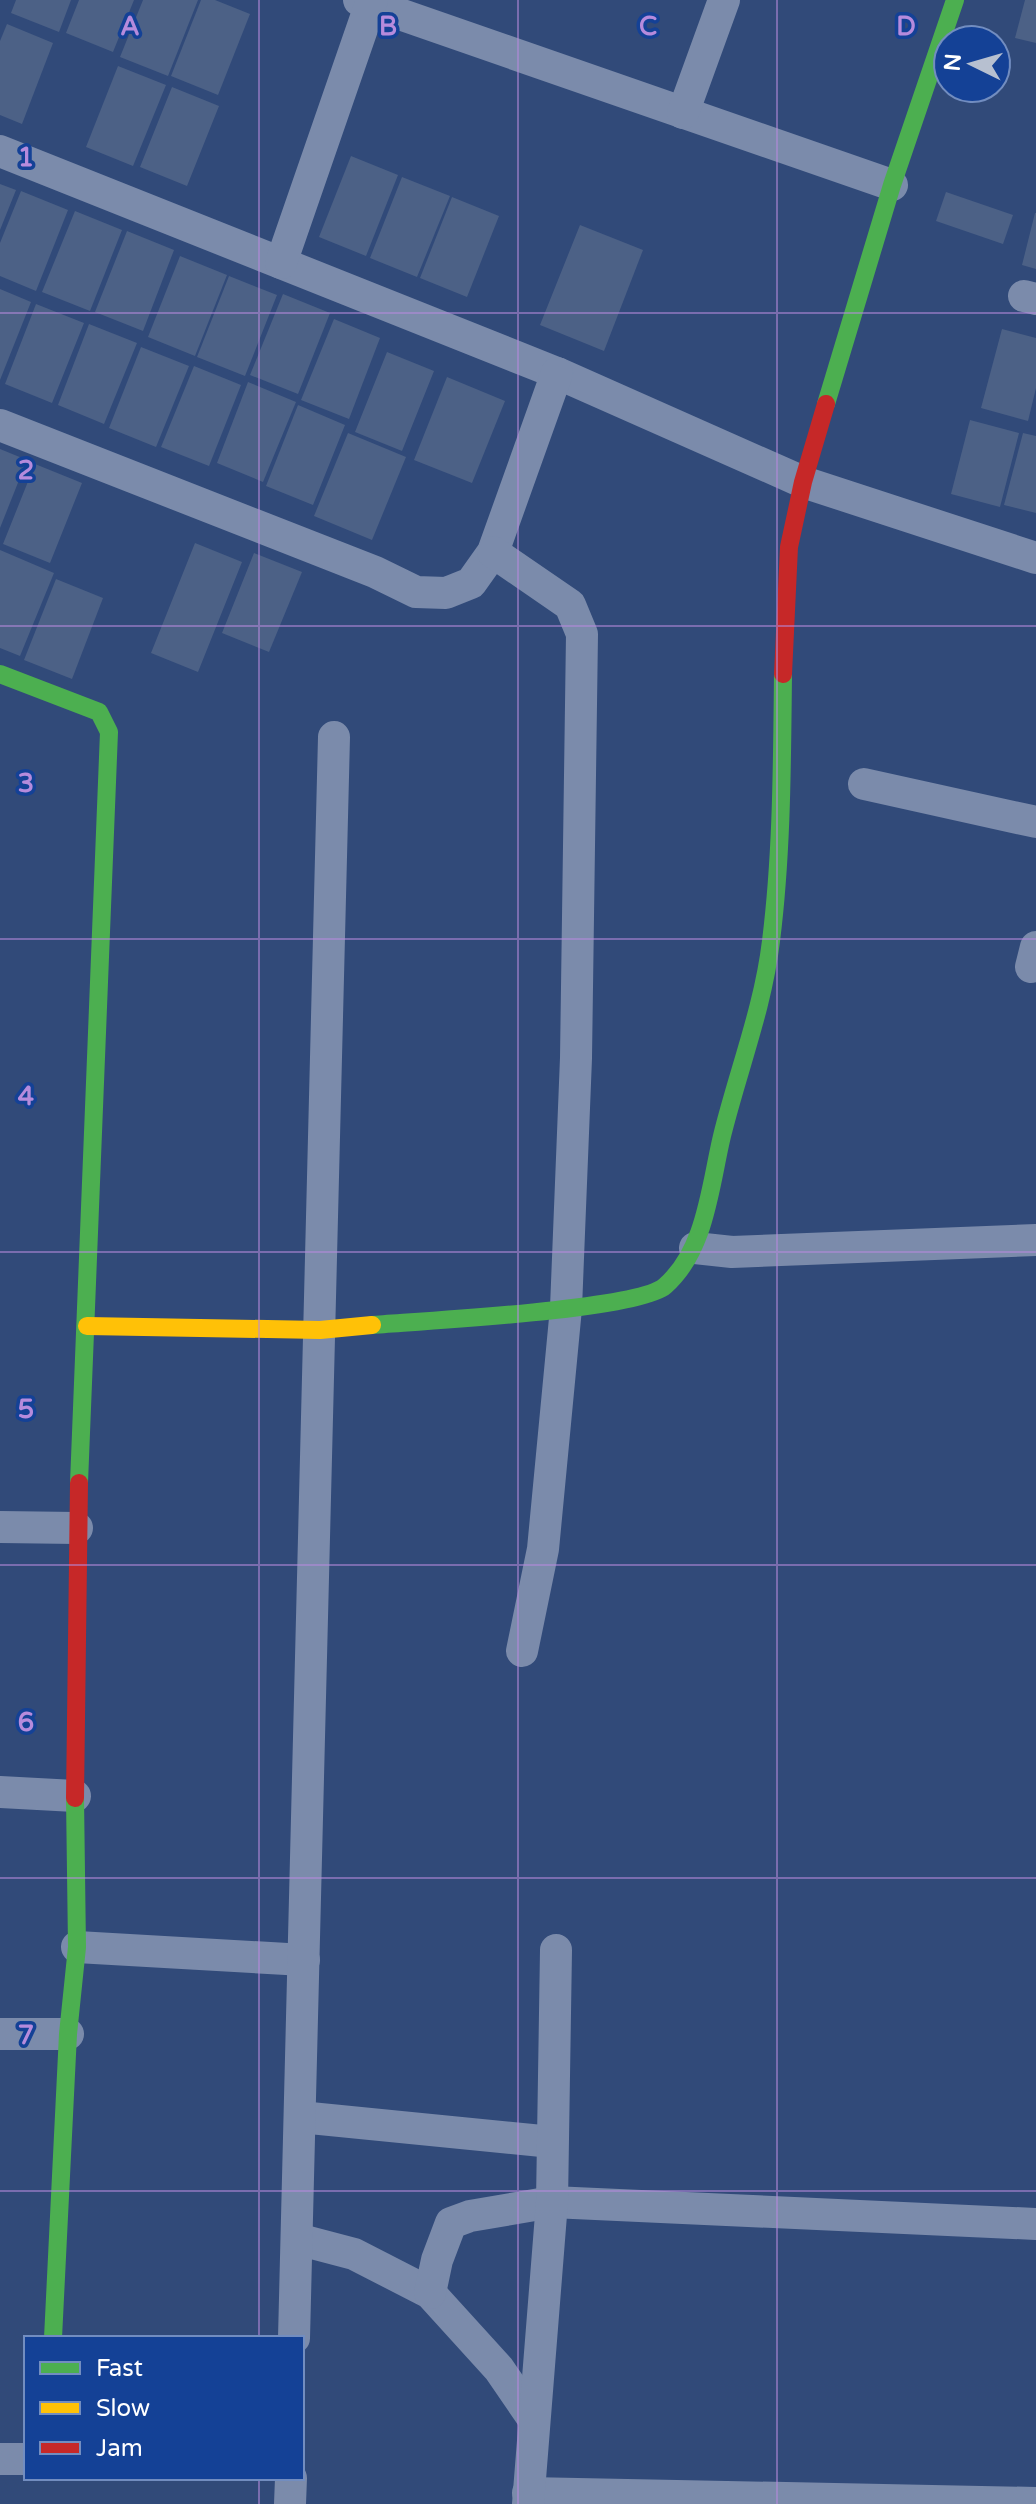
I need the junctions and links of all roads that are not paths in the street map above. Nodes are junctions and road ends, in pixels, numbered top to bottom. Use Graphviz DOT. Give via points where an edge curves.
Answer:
graph roads {
  1 [pos="724,0"];
  2 [pos="955,0"];
  3 [pos="367,1"];
  4 [pos="683,113"];
  5 [pos="0,151"];
  6 [pos="892,185"];
  7 [pos="281,263"];
  8 [pos="557,373"];
  9 [pos="0,425"];
  10 [pos="803,482"];
  11 [pos="493,552"];
  12 [pos="1036,558"];
  13 [pos="0,674"];
  14 [pos="334,737"];
  15 [pos="864,784"];
  16 [pos="1036,822"];
  17 [pos="1036,1240"];
  18 [pos="695,1248"];
  19 [pos="566,1308"];
  20 [pos="87,1326"];
  21 [pos="320,1330"];
  22 [pos="0,1527"];
  23 [pos="77,1528"];
  24 [pos="522,1651"];
  25 [pos="0,1792"];
  26 [pos="75,1796"];
  27 [pos="77,1947"];
  28 [pos="556,1950"];
  29 [pos="304,1960"];
  30 [pos="0,2034"];
  31 [pos="68,2034"];
  32 [pos="300,2117"];
  33 [pos="552,2142"];
  34 [pos="552,2202"];
  35 [pos="1036,2224"];
  36 [pos="297,2239"];
  37 [pos="430,2293"];
  38 [pos="53,2336"];
  39 [pos="294,2336"];
  40 [pos="534,2420"];
  41 [pos="0,2459"];
  42 [pos="24,2459"];
  43 [pos="291,2480"];
  44 [pos="528,2498"];
  45 [pos="1036,2503"];
  46 [pos="290,2504"];
  1 -- 4 [label="street"];
  2 -- 6 [label="street"];
  3 -- 4 [label="street"];
  3 -- 7 [label="street"];
  4 -- 6 [label="street"];
  5 -- 7 [label="street"];
  6 -- 10 [label="street"];
  7 -- 8 [label="street"];
  8 -- 10 [label="street"];
  8 -- 11 [label="street"];
  9 -- 11 [label="street" via="416,592 446,593 471,583"];
  10 -- 12 [label="street"];
  10 -- 18 [label="street" via="789,547 771,943"];
  11 -- 19 [label="street" via="570,605 582,634 576,1058"];
  13 -- 20 [label="street" via="99,712 109,732"];
  14 -- 21 [label="street"];
  15 -- 16 [label="street"];
  17 -- 18 [label="street" via="732,1252"];
  18 -- 19 [label="street" via="664,1288 618,1303"];
  19 -- 21 [label="street"];
  19 -- 24 [label="street" via="543,1549"];
  20 -- 21 [label="street"];
  20 -- 23 [label="street"];
  21 -- 29 [label="street"];
  22 -- 23 [label="street"];
  23 -- 26 [label="street"];
  25 -- 26 [label="street"];
  26 -- 27 [label="street"];
  27 -- 29 [label="street"];
  27 -- 31 [label="street"];
  28 -- 33 [label="street"];
  29 -- 32 [label="street"];
  30 -- 31 [label="street"];
  31 -- 38 [label="street"];
  32 -- 33 [label="street"];
  32 -- 36 [label="street"];
  33 -- 34 [label="street"];
  34 -- 35 [label="street"];
  34 -- 37 [label="street" via="451,2223"];
  34 -- 40 [label="street"];
  36 -- 37 [label="street" via="354,2254"];
  36 -- 39 [label="street"];
  37 -- 40 [label="street" via="499,2369"];
  40 -- 44 [label="street"];
  41 -- 42 [label="street"];
  43 -- 46 [label="street"];
  44 -- 45 [label="street"];
}
